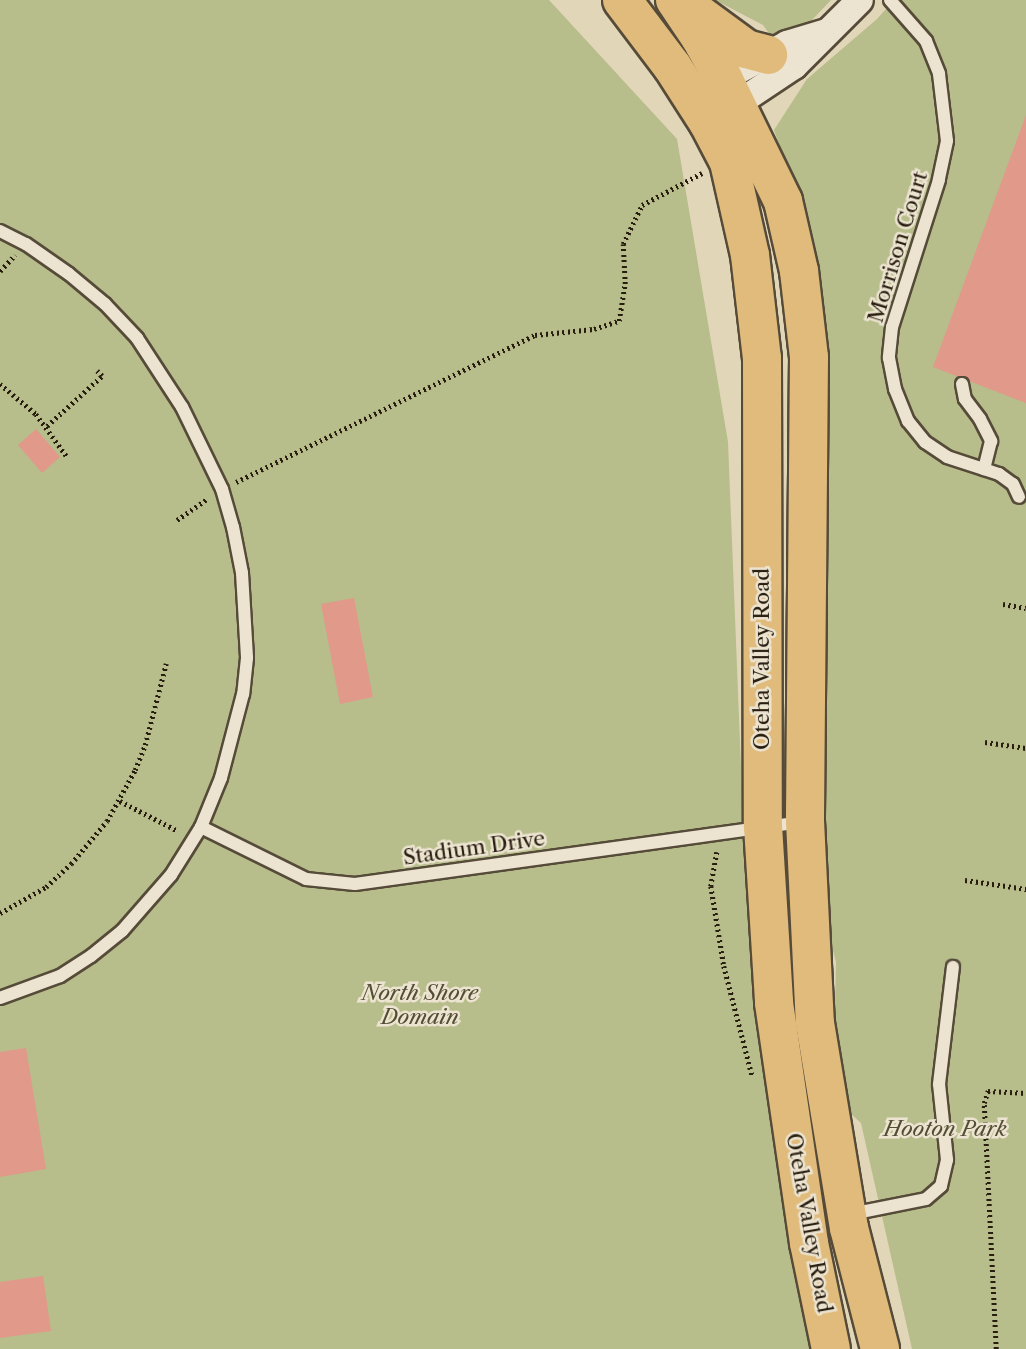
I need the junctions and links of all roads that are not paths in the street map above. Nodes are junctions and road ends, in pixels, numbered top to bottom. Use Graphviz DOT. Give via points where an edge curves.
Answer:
graph roads {
  1 [pos="622,0"];
  2 [pos="675,0"];
  3 [pos="681,0"];
  4 [pos="860,0"];
  5 [pos="890,0"];
  6 [pos="825,32"];
  7 [pos="768,55"];
  8 [pos="715,101"];
  9 [pos="0,231"];
  10 [pos="962,384"];
  11 [pos="984,469"];
  12 [pos="1019,497"];
  13 [pos="783,824"];
  14 [pos="201,827"];
  15 [pos="953,967"];
  16 [pos="0,998"];
  17 [pos="847,1215"];
  18 [pos="831,1349"];
  19 [pos="880,1349"];
  1 -- 8 [label="main road, Oteha Valley Road"];
  2 -- 8 [label="main road, Oteha Valley Road" via="700,37"];
  3 -- 7 [label="main road" via="725,36"];
  4 -- 6 [label="street"];
  5 -- 11 [label="lane, Morrison Court" via="926,41 935,63 947,141 892,327 889,358 895,389 908,421 925,442 947,457"];
  6 -- 7 [label="street"];
  6 -- 8 [label="street" via="794,66"];
  7 -- 8 [label="street"];
  8 -- 13 [label="main road, Oteha Valley Road" via="750,255 762,358"];
  8 -- 13 [label="main road, Oteha Valley Road" via="783,201 799,271 809,357 806,577"];
  9 -- 14 [label="lane" via="69,274 137,338 182,407 222,489 243,573 247,658 232,741"];
  10 -- 11 [label="lane" via="965,399 981,419 990,441"];
  11 -- 12 [label="lane, Morrison Court" via="1013,484"];
  13 -- 14 [label="lane, Stadium Drive" via="355,884 306,879"];
  13 -- 17 [label="main road, Oteha Valley Road"];
  13 -- 18 [label="main road, Oteha Valley Road" via="774,1003 809,1243"];
  14 -- 16 [label="lane" via="171,875 122,931 60,976"];
  15 -- 17 [label="lane" via="939,1084 947,1160 941,1186 926,1199"];
  17 -- 19 [label="main road, Oteha Valley Road"];
}
